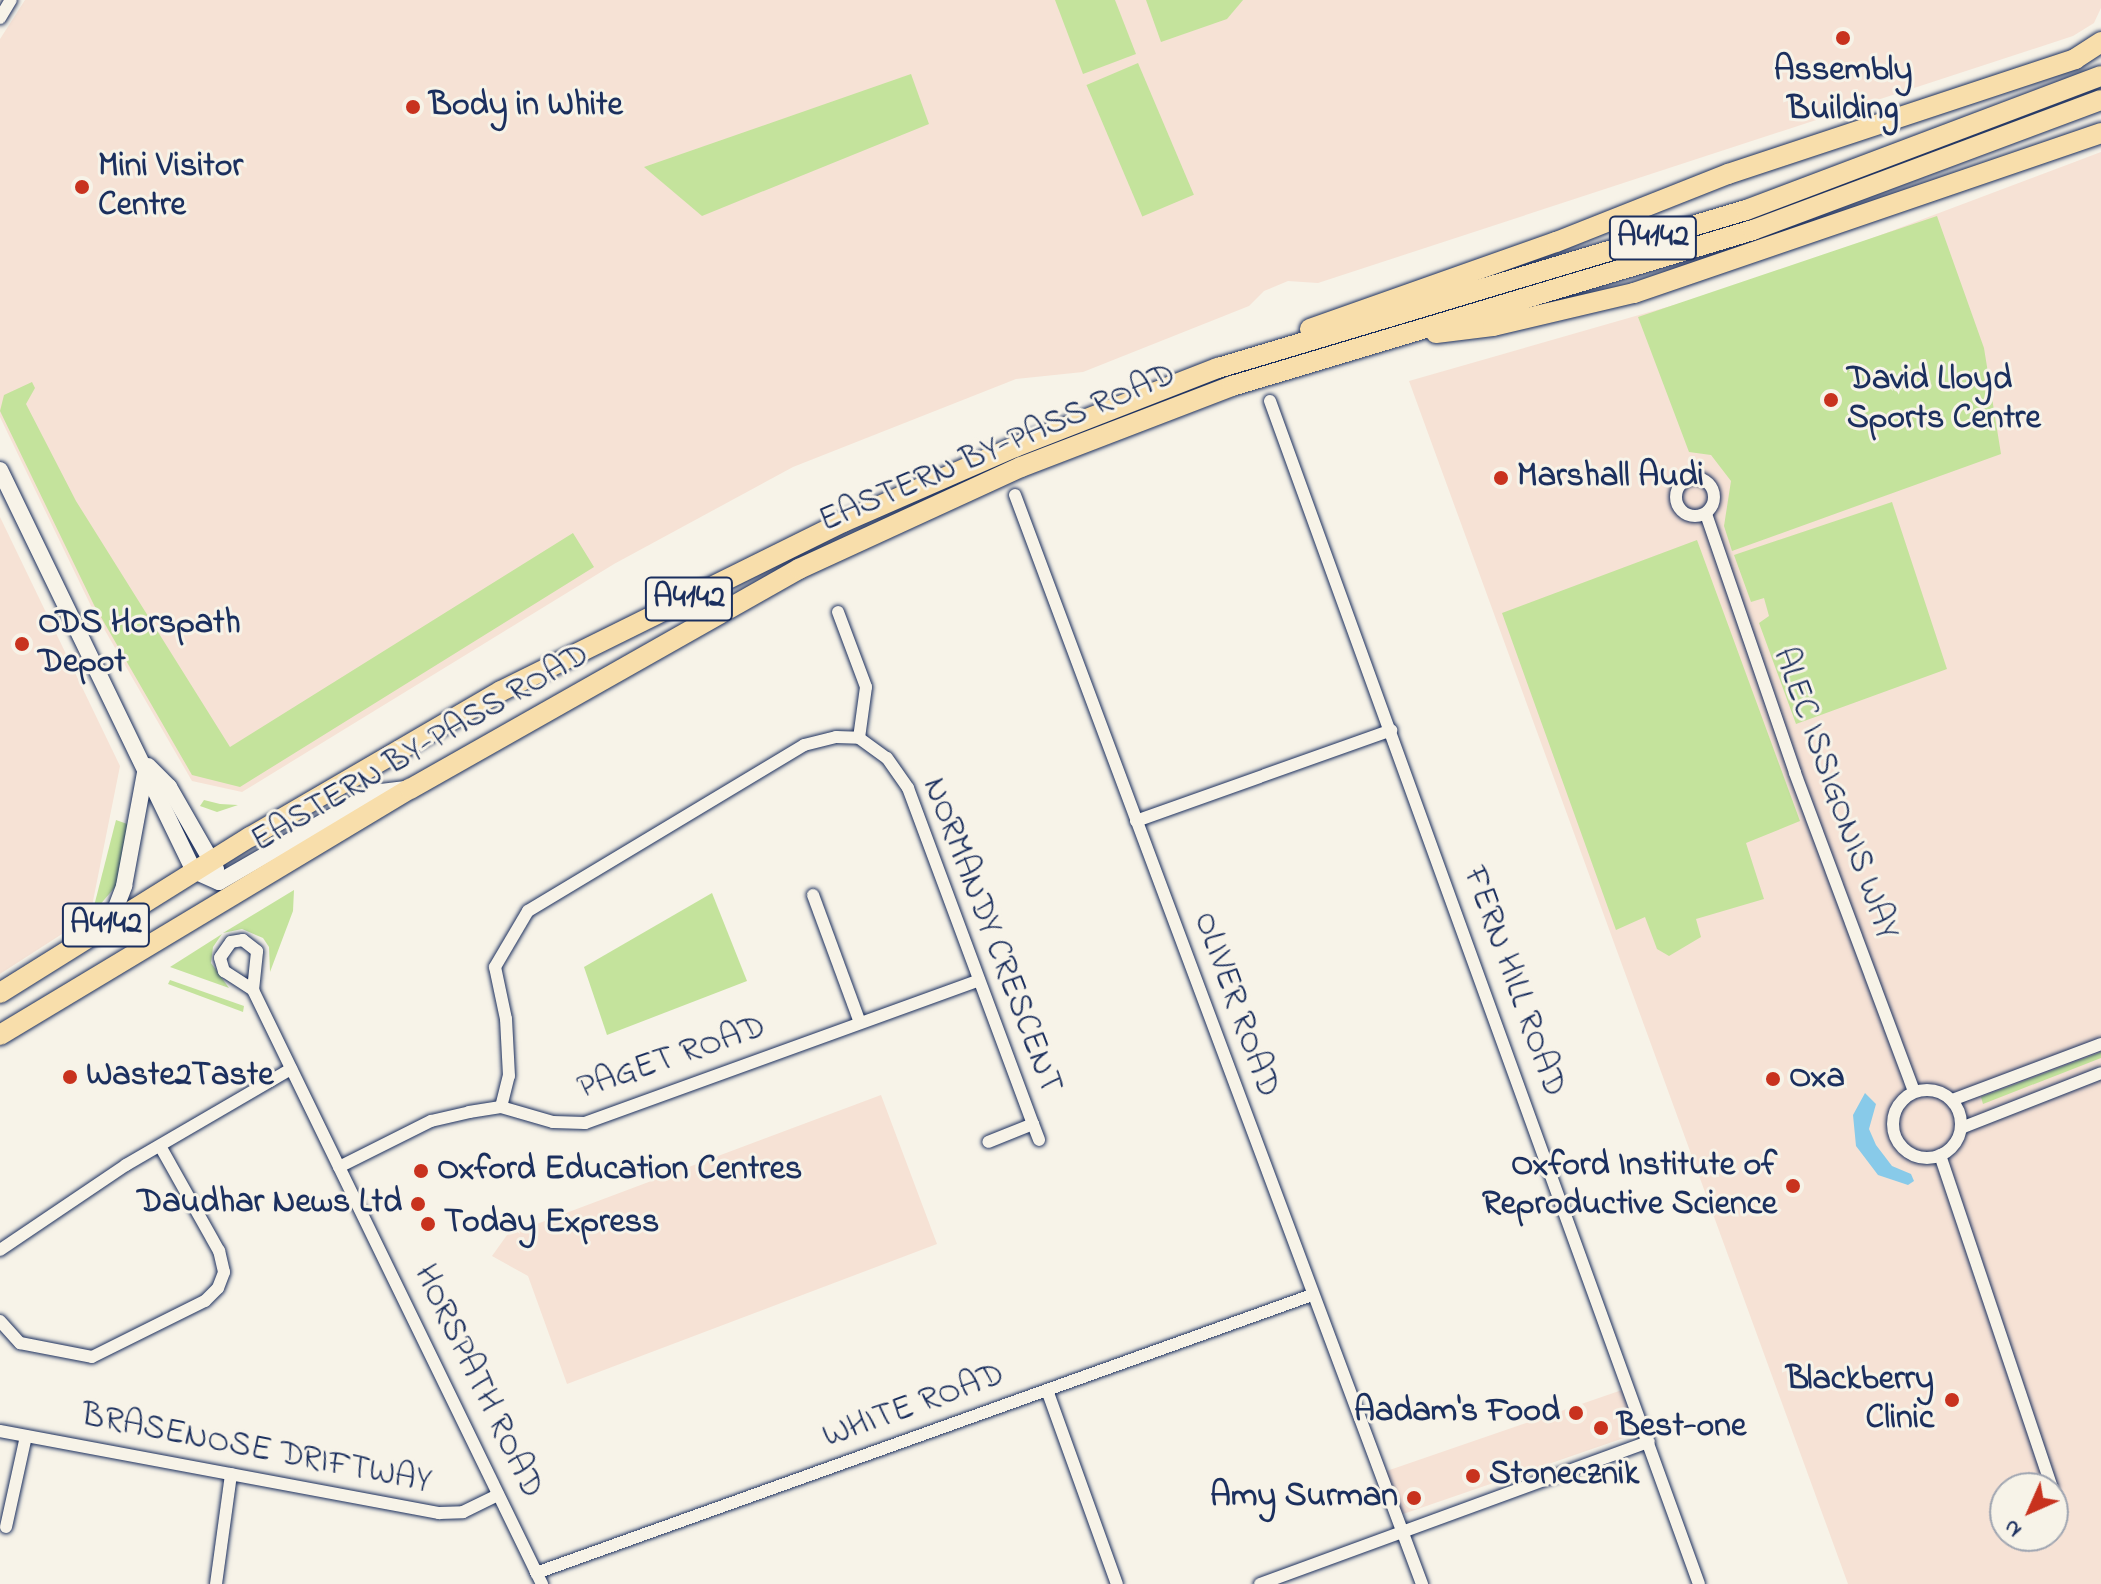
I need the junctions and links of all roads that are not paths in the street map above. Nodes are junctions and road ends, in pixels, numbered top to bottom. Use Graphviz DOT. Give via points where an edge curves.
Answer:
graph roads {
  1 [pos="11,0"];
  2 [pos="0,18"];
  3 [pos="2101,42"];
  4 [pos="2101,76"];
  5 [pos="2095,102"];
  6 [pos="2101,133"];
  7 [pos="1410,332"];
  8 [pos="1218,368"];
  9 [pos="1270,401"];
  10 [pos="2,479"];
  11 [pos="1015,495"];
  12 [pos="1706,514"];
  13 [pos="838,612"];
  14 [pos="1391,730"];
  15 [pos="859,738"];
  16 [pos="147,765"];
  17 [pos="410,789"];
  18 [pos="1136,821"];
  19 [pos="214,859"];
  20 [pos="194,871"];
  21 [pos="219,882"];
  22 [pos="813,895"];
  23 [pos="213,908"];
  24 [pos="110,923"];
  25 [pos="978,981"];
  26 [pos="253,990"];
  27 [pos="0,993"];
  28 [pos="860,1023"];
  29 [pos="0,1035"];
  30 [pos="2101,1044"];
  31 [pos="291,1069"];
  32 [pos="2101,1073"];
  33 [pos="1914,1092"];
  34 [pos="1952,1100"];
  35 [pos="501,1107"];
  36 [pos="1033,1124"];
  37 [pos="1961,1128"];
  38 [pos="1039,1140"];
  39 [pos="988,1142"];
  40 [pos="160,1146"];
  41 [pos="1940,1155"];
  42 [pos="339,1167"];
  43 [pos="0,1250"];
  44 [pos="1312,1295"];
  45 [pos="0,1321"];
  46 [pos="1047,1390"];
  47 [pos="0,1431"];
  48 [pos="26,1436"];
  49 [pos="1649,1442"];
  50 [pos="2047,1472"];
  51 [pos="231,1474"];
  52 [pos="6,1492"];
  53 [pos="498,1495"];
  54 [pos="6,1527"];
  55 [pos="1403,1534"];
  56 [pos="539,1578"];
  57 [pos="216,1584"];
  58 [pos="1117,1584"];
  59 [pos="1260,1584"];
  60 [pos="1422,1584"];
  61 [pos="1699,1584"];
  1 -- 2 [label="street"];
  3 -- 8 [label="highway" via="2075,59 1728,174 1556,242 1358,309"];
  4 -- 8 [label="highway, EASTERN BY-PASS ROAD / A4142" via="1746,210"];
  5 -- 7 [label="highway, EASTERN BY-PASS ROAD / A4142" via="1753,230"];
  6 -- 7 [label="highway" via="1634,293 1493,326"];
  7 -- 17 [label="highway, EASTERN BY-PASS ROAD / A4142" via="1232,386 979,486 799,569"];
  8 -- 19 [label="highway, EASTERN BY-PASS ROAD / A4142" via="1015,447 843,522 501,691"];
  9 -- 14 [label="street, FERN HILL ROAD"];
  10 -- 16 [label="street"];
  11 -- 18 [label="street, OLIVER ROAD"];
  12 -- 33 [label="street, ALEC ISSIGONIS WAY"];
  13 -- 15 [label="street" via="866,687"];
  14 -- 18 [label="street"];
  14 -- 49 [label="street, FERN HILL ROAD"];
  15 -- 25 [label="street, NORMANDY CRESCENT" via="887,758 908,788"];
  15 -- 35 [label="street" via="804,745 528,911 495,967 506,1019 509,1076"];
  16 -- 19 [label="street" via="169,787"];
  16 -- 20 [label="street" via="155,795"];
  16 -- 24 [label="street" via="124,886"];
  17 -- 21 [label="street" via="373,793"];
  17 -- 23 [label="highway, EASTERN BY-PASS ROAD / A4142"];
  18 -- 44 [label="street, OLIVER ROAD"];
  19 -- 20 [label="highway, EASTERN BY-PASS ROAD / A4142"];
  19 -- 21 [label="street"];
  20 -- 21 [label="street"];
  20 -- 24 [label="highway, EASTERN BY-PASS ROAD / A4142"];
  21 -- 23 [label="street"];
  22 -- 28 [label="street"];
  23 -- 29 [label="highway, EASTERN BY-PASS ROAD / A4142"];
  24 -- 27 [label="highway, EASTERN BY-PASS ROAD / A4142"];
  25 -- 28 [label="street, PAGET ROAD"];
  25 -- 36 [label="street, NORMANDY CRESCENT"];
  26 -- 31 [label="street, HORSPATH ROAD"];
  28 -- 35 [label="street, PAGET ROAD" via="585,1123 553,1122"];
  30 -- 34 [label="street"];
  31 -- 40 [label="street"];
  31 -- 42 [label="street, HORSPATH ROAD"];
  32 -- 37 [label="street"];
  33 -- 34 [label="street" via="1934,1090"];
  33 -- 41 [label="street" via="1894,1116 1896,1136 1919,1157"];
  34 -- 37 [label="street"];
  35 -- 42 [label="street, PAGET ROAD" via="431,1121"];
  36 -- 38 [label="street, NORMANDY CRESCENT"];
  36 -- 39 [label="street, NORMANDY CRESCENT"];
  37 -- 41 [label="street" via="1954,1145"];
  40 -- 43 [label="street"];
  40 -- 45 [label="street" via="219,1251 224,1272 218,1288 205,1301 92,1357 20,1343"];
  41 -- 50 [label="street"];
  42 -- 53 [label="street, HORSPATH ROAD"];
  44 -- 46 [label="street, WHITE ROAD"];
  44 -- 55 [label="street, OLIVER ROAD"];
  46 -- 56 [label="street, WHITE ROAD"];
  46 -- 58 [label="street"];
  47 -- 48 [label="street, BRASENOSE DRIFTWAY"];
  48 -- 51 [label="street, BRASENOSE DRIFTWAY"];
  48 -- 52 [label="street"];
  49 -- 55 [label="street"];
  49 -- 61 [label="street, FERN HILL ROAD"];
  51 -- 53 [label="street, BRASENOSE DRIFTWAY" via="452,1514"];
  51 -- 57 [label="street"];
  52 -- 54 [label="street"];
  53 -- 56 [label="street, HORSPATH ROAD"];
  55 -- 59 [label="street"];
  55 -- 60 [label="street, OLIVER ROAD"];
}
